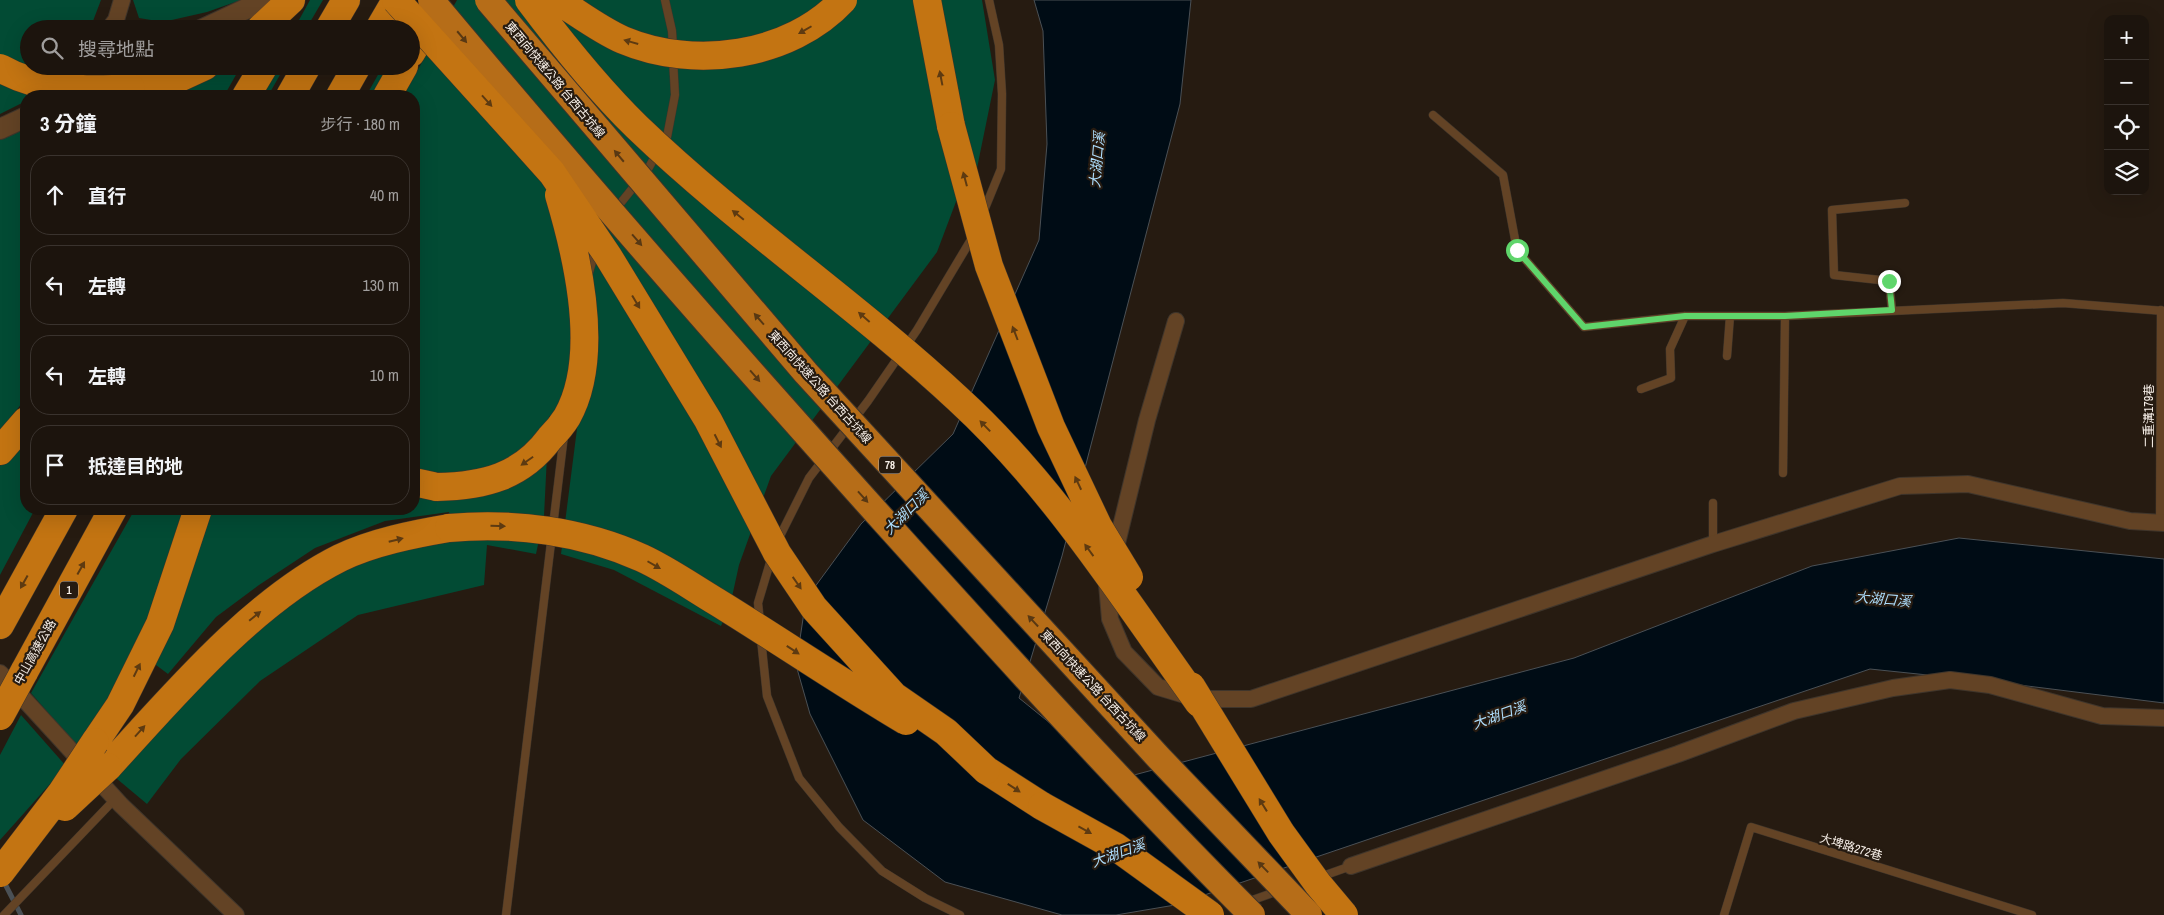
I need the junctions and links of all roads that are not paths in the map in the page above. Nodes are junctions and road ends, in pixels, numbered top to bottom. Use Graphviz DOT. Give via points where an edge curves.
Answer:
graph roads {
  1 [pos="122,0"];
  2 [pos="265,0"];
  3 [pos="291,0"];
  4 [pos="302,0"];
  5 [pos="346,0"];
  6 [pos="396,0"];
  7 [pos="431,0"];
  8 [pos="442,0"];
  9 [pos="488,0"];
  10 [pos="529,0"];
  11 [pos="557,0"];
  12 [pos="666,0"];
  13 [pos="843,0"];
  14 [pos="927,0"];
  15 [pos="989,0"];
  16 [pos="116,20"];
  17 [pos="222,20"];
  18 [pos="270,20"];
  19 [pos="291,20"];
  20 [pos="334,20"];
  21 [pos="384,20"];
  22 [pos="414,20"];
  23 [pos="420,26"];
  24 [pos="420,40"];
  25 [pos="0,68"];
  26 [pos="72,75"];
  27 [pos="107,75"];
  28 [pos="185,75"];
  29 [pos="259,75"];
  30 [pos="302,75"];
  31 [pos="352,75"];
  32 [pos="399,75"];
  33 [pos="404,75"];
  34 [pos="60,90"];
  35 [pos="70,90"];
  36 [pos="70,90"];
  37 [pos="78,90"];
  38 [pos="106,90"];
  39 [pos="106,90"];
  40 [pos="250,90"];
  41 [pos="293,90"];
  42 [pos="343,90"];
  43 [pos="390,90"];
  44 [pos="398,90"];
  45 [pos="1433,115"];
  46 [pos="20,120"];
  47 [pos="0,129"];
  48 [pos="552,172"];
  49 [pos="1905,203"];
  50 [pos="607,219"];
  51 [pos="602,226"];
  52 [pos="1892,310"];
  53 [pos="2162,310"];
  54 [pos="1685,316"];
  55 [pos="1730,316"];
  56 [pos="1785,316"];
  57 [pos="1176,322"];
  58 [pos="575,342"];
  59 [pos="1727,356"];
  60 [pos="570,382"];
  61 [pos="1641,389"];
  62 [pos="20,428"];
  63 [pos="0,451"];
  64 [pos="1783,474"];
  65 [pos="426,484"];
  66 [pos="1713,503"];
  67 [pos="61,515"];
  68 [pos="109,515"];
  69 [pos="196,515"];
  70 [pos="2162,523"];
  71 [pos="1713,544"];
  72 [pos="0,625"];
  73 [pos="12,672"];
  74 [pos="1200,703"];
  75 [pos="0,716"];
  76 [pos="2164,718"];
  77 [pos="986,770"];
  78 [pos="115,799"];
  79 [pos="1351,866"];
  80 [pos="0,873"];
  81 [pos="0,879"];
  82 [pos="1304,882"];
  83 [pos="1294,886"];
  84 [pos="1224,913"];
  85 [pos="4,915"];
  86 [pos="236,915"];
  87 [pos="506,915"];
  88 [pos="960,915"];
  89 [pos="1309,915"];
  90 [pos="1344,915"];
  91 [pos="1724,915"];
  92 [pos="2032,915"];
  1 -- 16 [label="street"];
  2 -- 17 [label="street"];
  3 -- 18 [label="highway"];
  4 -- 19 [label="highway"];
  5 -- 20 [label="highway"];
  6 -- 21 [label="highway"];
  6 -- 22 [label="highway, one-way, bridge"];
  7 -- 84 [label="highway, one-way, bridge" via="780,405 965,611 1194,857"];
  8 -- 24 [label="highway"];
  89 -- 9 [label="highway, 東西向快速公路 台西古坑線 / 78, one-way, bridge" via="806,373"];
  74 -- 10 [label="highway, one-way, bridge" via="1027,469 960,400 636,126 559,40"];
  13 -- 11 [label="highway, one-way, bridge" via="803,32 746,52 707,54 670,53 622,40"];
  12 -- 50 [label="lane" via="672,31 675,95 667,137 648,169"];
  74 -- 14 [label="highway, one-way, bridge" via="1164,634 1098,526 1052,427 989,266 951,126"];
  15 -- 88 [label="lane" via="999,44 1001,169 970,243 917,330 809,478 784,523 758,603 767,696 799,778 882,871"];
  23 -- 48 [label="highway, one-way, bridge"];
  25 -- 36 [label="highway, bridge" via="11,75"];
  26 -- 34 [label="street"];
  27 -- 37 [label="street"];
  28 -- 38 [label="highway, bridge" via="131,88"];
  29 -- 40 [label="highway"];
  30 -- 41 [label="highway"];
  31 -- 42 [label="highway"];
  32 -- 43 [label="highway"];
  33 -- 44 [label="highway"];
  35 -- 39 [label="highway, bridge"];
  45 -- 54 [label="lane" via="1504,175 1517,250 1584,327"];
  46 -- 47 [label="street"];
  48 -- 65 [label="highway, one-way, bridge" via="567,221 583,310 583,372 567,417 539,453 506,476 470,486"];
  48 -- 77 [label="highway, one-way, bridge" via="608,256 703,412 776,553 814,608 894,696 946,732"];
  49 -- 52 [label="lane" via="1832,210 1834,276 1889,281"];
  51 -- 58 [label="lane"];
  52 -- 53 [label="lane" via="2063,303"];
  52 -- 56 [label="lane"];
  53 -- 70 [label="lane, 二重溝179巷"];
  54 -- 55 [label="lane"];
  54 -- 61 [label="lane" via="1670,349 1670,378"];
  55 -- 56 [label="lane"];
  55 -- 59 [label="lane"];
  56 -- 64 [label="lane"];
  57 -- 71 [label="street" via="1146,420 1107,584 1110,619 1124,652 1158,687 1198,699 1251,699"];
  60 -- 87 [label="lane"];
  62 -- 63 [label="highway"];
  66 -- 71 [label="lane"];
  67 -- 72 [label="highway, one-way"];
  73 -- 68 [label="highway, 中山高速公路 / 1, one-way"];
  80 -- 69 [label="highway, one-way, bridge" via="62,792 120,705 160,624"];
  70 -- 71 [label="street" via="2130,521 1968,484 1900,486"];
  73 -- 75 [label="highway, 中山高速公路 / 1, bridge"];
  73 -- 78 [label="street"];
  90 -- 74 [label="highway, one-way, bridge" via="1281,833"];
  76 -- 79 [label="street" via="2102,716 1990,684 1950,680 1893,688 1794,712"];
  81 -- 77 [label="highway, one-way, bridge" via="45,826 108,767 242,627 292,586 341,558 388,542 449,528 538,528 596,542 642,558"];
  77 -- 84 [label="highway, one-way, bridge"];
  78 -- 85 [label="lane"];
  78 -- 86 [label="street"];
  79 -- 82 [label="lane"];
  83 -- 84 [label="lane"];
  91 -- 92 [label="lane, 大埤路272巷" via="1751,827"];
}
